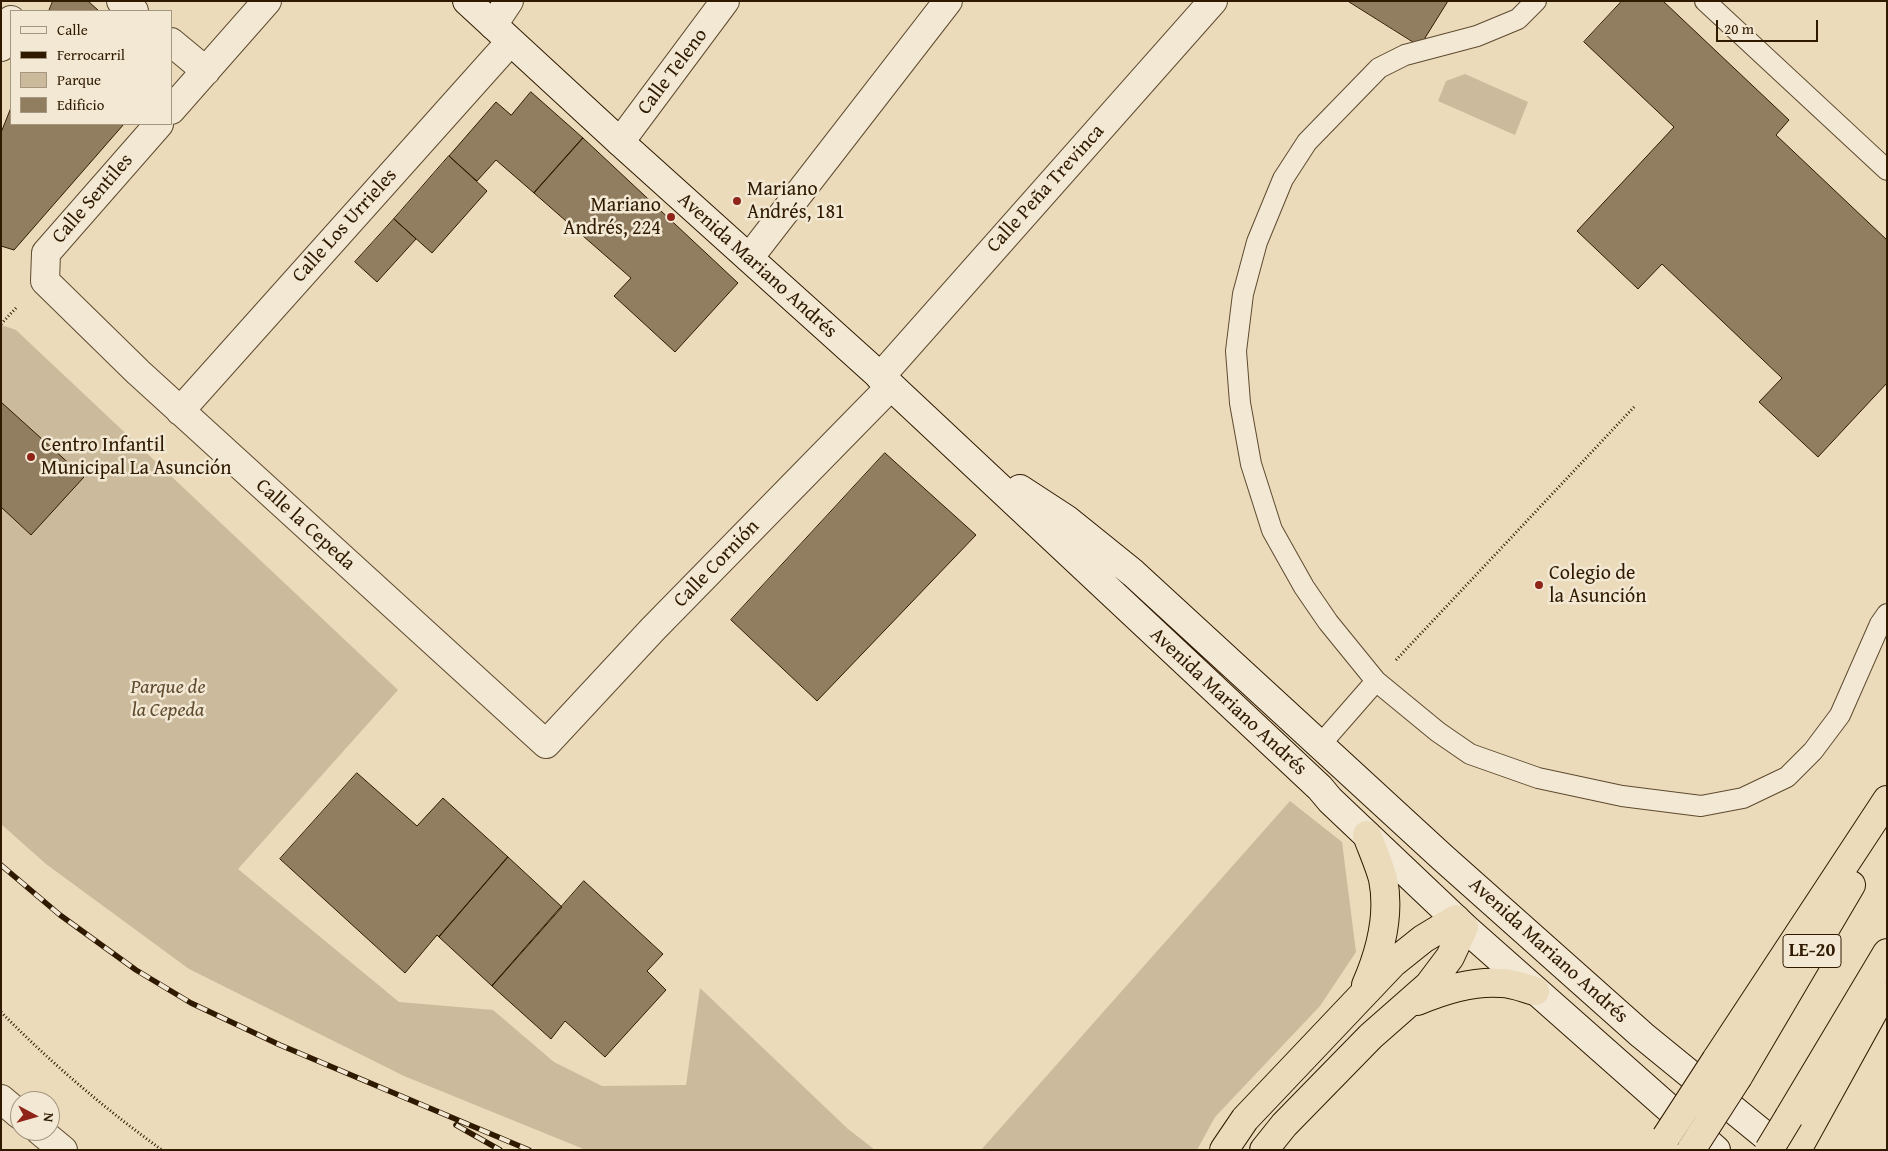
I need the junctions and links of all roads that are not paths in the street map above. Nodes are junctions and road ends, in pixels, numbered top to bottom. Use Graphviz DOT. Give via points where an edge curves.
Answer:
graph roads {
  1 [pos="121,1"];
  2 [pos="267,1"];
  3 [pos="467,1"];
  4 [pos="509,1"];
  5 [pos="725,1"];
  6 [pos="948,1"];
  7 [pos="1213,1"];
  8 [pos="1536,1"];
  9 [pos="1705,1"];
  10 [pos="133,10"];
  11 [pos="10,23"];
  12 [pos="501,34"];
  13 [pos="172,43"];
  14 [pos="1,47"];
  15 [pos="206,71"];
  16 [pos="172,109"];
  17 [pos="158,125"];
  18 [pos="620,142"];
  19 [pos="1887,170"];
  20 [pos="750,258"];
  21 [pos="45,282"];
  22 [pos="886,381"];
  23 [pos="180,411"];
  24 [pos="938,429"];
  25 [pos="1086,569"];
  26 [pos="1887,614"];
  27 [pos="1376,681"];
  28 [pos="546,744"];
  29 [pos="1320,745"];
  30 [pos="1887,800"];
  31 [pos="1887,826"];
  32 [pos="1367,835"];
  33 [pos="1442,857"];
  34 [pos="1462,921"];
  35 [pos="1887,953"];
  36 [pos="1887,987"];
  37 [pos="1535,991"];
  38 [pos="1360,999"];
  39 [pos="1407,1006"];
  40 [pos="1671,1058"];
  41 [pos="1798,1132"];
  42 [pos="52,1141"];
  43 [pos="1662,1144"];
  44 [pos="63,1150"];
  45 [pos="1224,1150"];
  46 [pos="1264,1150"];
  47 [pos="1691,1150"];
  48 [pos="1716,1150"];
  49 [pos="1769,1150"];
  50 [pos="1783,1150"];
  1 -- 10 [label="main road"];
  2 -- 15 [label="main road"];
  3 -- 12 [label="main road, Avenida Mariano Andrés"];
  4 -- 12 [label="main road, Calle Los Urrieles"];
  5 -- 18 [label="main road, Calle Teleno"];
  6 -- 20 [label="main road"];
  7 -- 22 [label="main road, Calle Peña Trevinca"];
  8 -- 27 [label="lane" via="1518,19 1477,36 1405,55 1379,68 1307,142 1283,179 1257,242 1243,294 1236,351 1240,403 1251,464 1272,530 1328,622"];
  9 -- 19 [label="lane"];
  11 -- 14 [label="main road"];
  12 -- 18 [label="main road, Avenida Mariano Andrés"];
  12 -- 23 [label="main road, Calle Los Urrieles"];
  13 -- 15 [label="main road"];
  15 -- 16 [label="main road"];
  17 -- 21 [label="main road, Calle Sentiles" via="46,253"];
  18 -- 20 [label="main road, Avenida Mariano Andrés"];
  20 -- 22 [label="main road, Avenida Mariano Andrés"];
  21 -- 23 [label="main road, Calle la Cepeda"];
  22 -- 24 [label="main road, Avenida Mariano Andrés"];
  22 -- 28 [label="main road, Calle Cornión"];
  23 -- 28 [label="main road, Calle la Cepeda"];
  24 -- 25 [label="main road, Avenida Mariano Andrés"];
  24 -- 29 [label="main road, Avenida Mariano Andrés" via="1133,572"];
  25 -- 29 [label="main road, Avenida Mariano Andrés" via="1138,599 1296,743"];
  25 -- 32 [label="main road, Avenida Mariano Andrés"];
  26 -- 27 [label="lane" via="1840,715 1813,751 1787,777 1743,798 1701,806 1622,796 1547,780 1470,754"];
  27 -- 29 [label="lane"];
  29 -- 33 [label="main road, Avenida Mariano Andrés"];
  30 -- 43 [label="highway, bridge"];
  31 -- 47 [label="highway, LE-20, bridge"];
  32 -- 34 [label="main road, Avenida Mariano Andrés"];
  32 -- 38 [label="highway" via="1383,879 1385,909 1381,941"];
  33 -- 34 [label="main road" via="1458,890"];
  33 -- 40 [label="main road, Avenida Mariano Andrés"];
  34 -- 37 [label="main road, Avenida Mariano Andrés"];
  34 -- 38 [label="highway" via="1423,939 1393,963"];
  34 -- 39 [label="highway" via="1450,957 1429,985"];
  34 -- 40 [label="main road" via="1480,919 1490,923 1651,1060"];
  35 -- 41 [label="highway"];
  36 -- 41 [label="highway"];
  37 -- 39 [label="highway" via="1502,983 1476,984 1447,989"];
  37 -- 48 [label="main road, Avenida Mariano Andrés"];
  38 -- 45 [label="highway" via="1245,1119"];
  39 -- 46 [label="highway" via="1346,1061"];
  40 -- 50 [label="main road, Avenida Mariano Andrés"];
  41 -- 49 [label="highway, bridge"];
  42 -- 44 [label="main road"];
}
